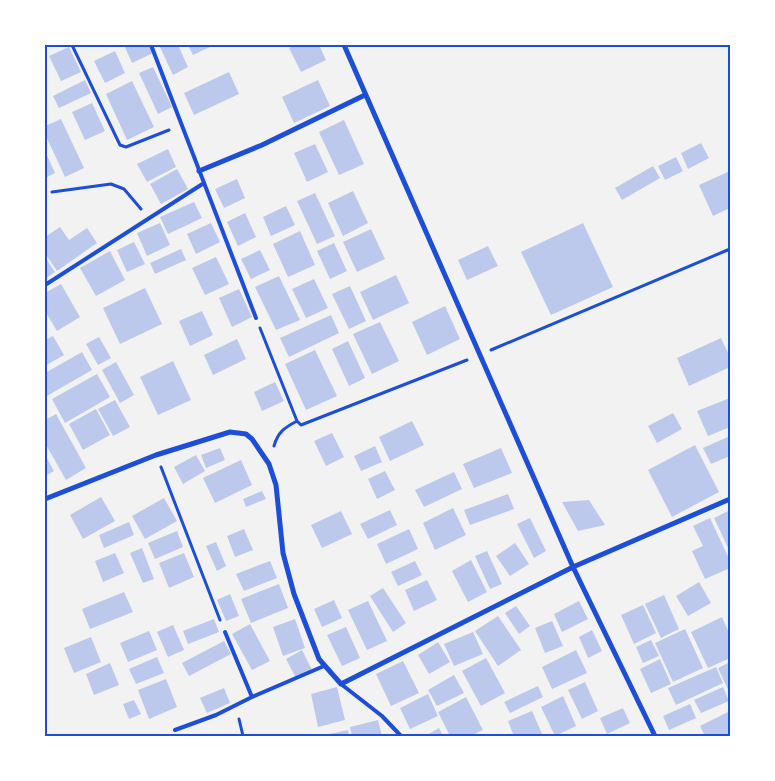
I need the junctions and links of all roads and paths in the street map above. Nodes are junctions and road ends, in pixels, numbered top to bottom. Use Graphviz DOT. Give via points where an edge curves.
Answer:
graph roads {
  1 [pos="72,45"];
  2 [pos="150,45"];
  3 [pos="344,45"];
  4 [pos="365,95"];
  5 [pos="181,124"];
  6 [pos="199,171"];
  7 [pos="204,183"];
  8 [pos="52,192"];
  9 [pos="147,218"];
  10 [pos="730,249"];
  11 [pos="45,285"];
  12 [pos="256,318"];
  13 [pos="480,355"];
  14 [pos="297,421"];
  15 [pos="156,455"];
  16 [pos="270,464"];
  17 [pos="45,499"];
  18 [pos="730,499"];
  19 [pos="573,567"];
  20 [pos="225,632"];
  21 [pos="324,666"];
  22 [pos="341,684"];
  23 [pos="252,697"];
  24 [pos="236,706"];
  25 [pos="175,730"];
  26 [pos="243,736"];
  27 [pos="401,736"];
  28 [pos="655,736"];
  1 -- 5 [label="path" via="122,147"];
  2 -- 5 [label="lane"];
  3 -- 4 [label="street"];
  4 -- 6 [label="street" via="262,145"];
  4 -- 13 [label="street"];
  5 -- 6 [label="lane"];
  6 -- 7 [label="lane"];
  7 -- 9 [label="lane"];
  7 -- 12 [label="lane"];
  8 -- 9 [label="path" via="111,184 118,186"];
  9 -- 11 [label="lane"];
  10 -- 13 [label="path"];
  12 -- 14 [label="path"];
  13 -- 14 [label="path" via="306,424"];
  13 -- 19 [label="street"];
  14 -- 16 [label="path" via="277,436"];
  15 -- 16 [label="street" via="238,432 252,439"];
  15 -- 17 [label="street"];
  15 -- 20 [label="path"];
  16 -- 21 [label="street" via="280,510 283,552 294,594"];
  18 -- 19 [label="street"];
  19 -- 22 [label="street"];
  19 -- 28 [label="street"];
  20 -- 23 [label="lane"];
  21 -- 22 [label="street"];
  21 -- 23 [label="lane"];
  22 -- 27 [label="lane" via="382,716"];
  23 -- 24 [label="lane"];
  24 -- 25 [label="lane"];
  24 -- 26 [label="path"];
}
